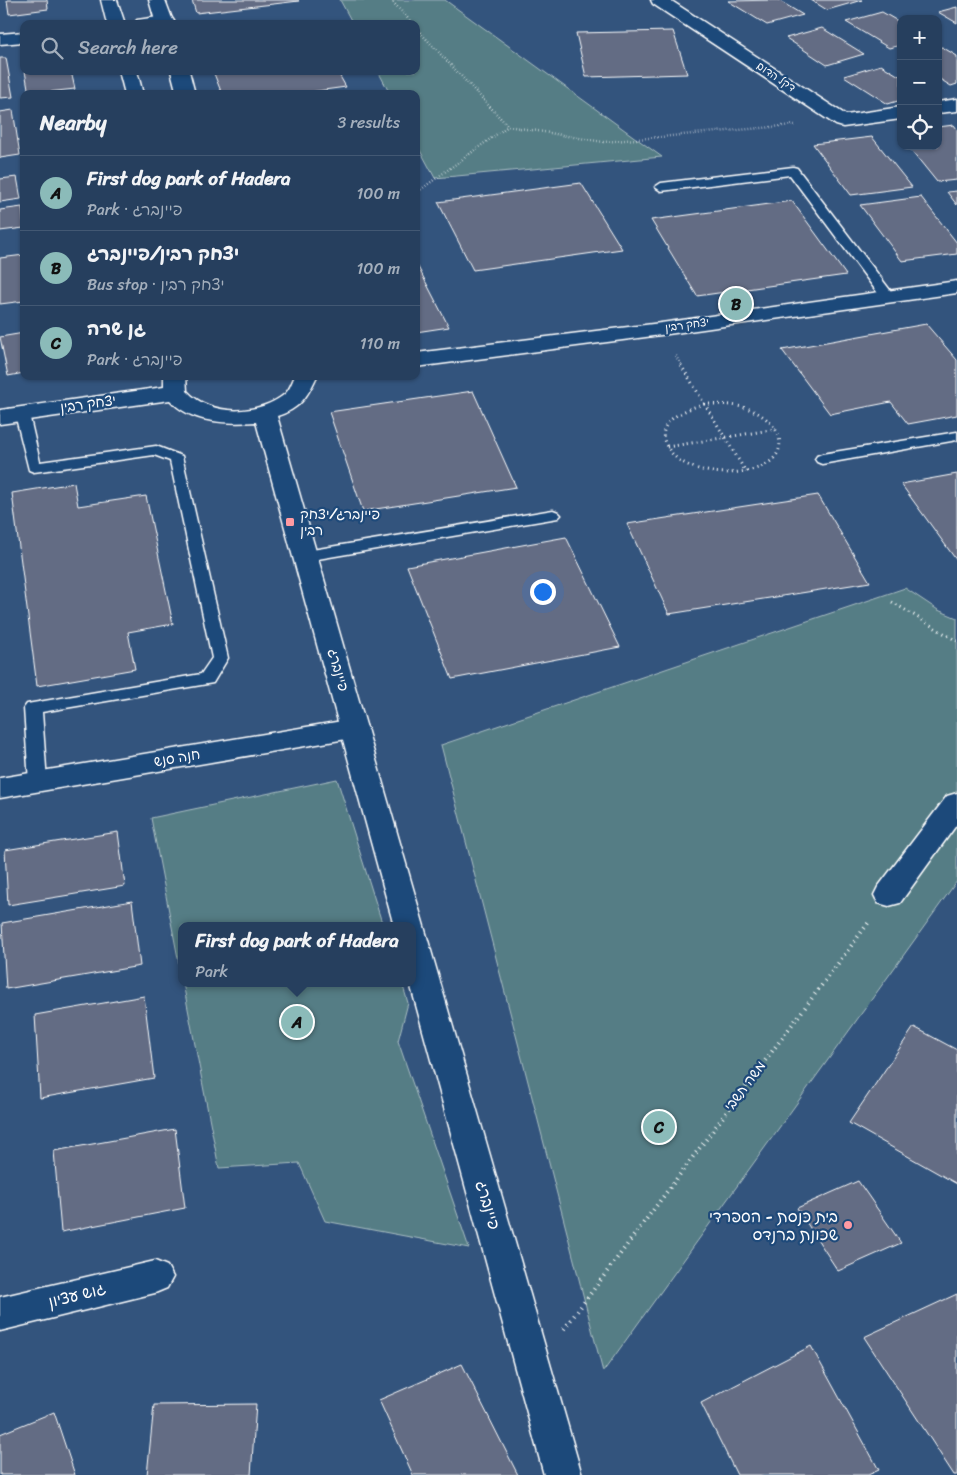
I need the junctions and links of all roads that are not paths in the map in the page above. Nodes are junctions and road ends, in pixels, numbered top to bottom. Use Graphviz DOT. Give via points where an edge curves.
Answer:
graph roads {
  1 [pos="109,0"];
  2 [pos="157,0"];
  3 [pos="660,0"];
  4 [pos="115,20"];
  5 [pos="164,20"];
  6 [pos="20,37"];
  7 [pos="0,39"];
  8 [pos="129,75"];
  9 [pos="181,75"];
  10 [pos="133,90"];
  11 [pos="185,90"];
  12 [pos="957,105"];
  13 [pos="942,107"];
  14 [pos="897,114"];
  15 [pos="661,187"];
  16 [pos="957,287"];
  17 [pos="934,291"];
  18 [pos="888,297"];
  19 [pos="957,307"];
  20 [pos="420,359"];
  21 [pos="306,380"];
  22 [pos="175,384"];
  23 [pos="265,414"];
  24 [pos="11,416"];
  25 [pos="957,436"];
  26 [pos="822,459"];
  27 [pos="553,515"];
  28 [pos="306,556"];
  29 [pos="354,729"];
  30 [pos="38,782"];
  31 [pos="0,788"];
  32 [pos="957,803"];
  33 [pos="889,895"];
  34 [pos="408,922"];
  35 [pos="416,950"];
  36 [pos="155,1277"];
  37 [pos="0,1314"];
  38 [pos="563,1475"];
  1 -- 4 [label="street"];
  2 -- 5 [label="street"];
  3 -- 14 [label="street, דקל הדום" via="843,121"];
  6 -- 7 [label="street"];
  8 -- 10 [label="street"];
  9 -- 11 [label="street"];
  12 -- 13 [label="street"];
  15 -- 18 [label="lane" via="792,171"];
  16 -- 17 [label="street, יצחק רבין"];
  17 -- 18 [label="street, יצחק רבין"];
  17 -- 19 [label="street"];
  18 -- 20 [label="street, יצחק רבין"];
  21 -- 23 [label="street" via="297,397"];
  22 -- 23 [label="street" via="184,403 200,412 243,418"];
  22 -- 24 [label="street, יצחק רבין"];
  23 -- 28 [label="street, פיינברג"];
  24 -- 30 [label="lane" via="34,467 156,450 177,459 220,658 207,679 33,708"];
  25 -- 26 [label="lane"];
  27 -- 28 [label="lane"];
  28 -- 29 [label="street, פיינברג"];
  29 -- 30 [label="street, חנה סנש"];
  29 -- 34 [label="street, פיינברג"];
  30 -- 31 [label="street, חנה סנש"];
  32 -- 33 [label="street"];
  35 -- 38 [label="street, פיינברג"];
  36 -- 37 [label="street, גוש עציון"];
}
